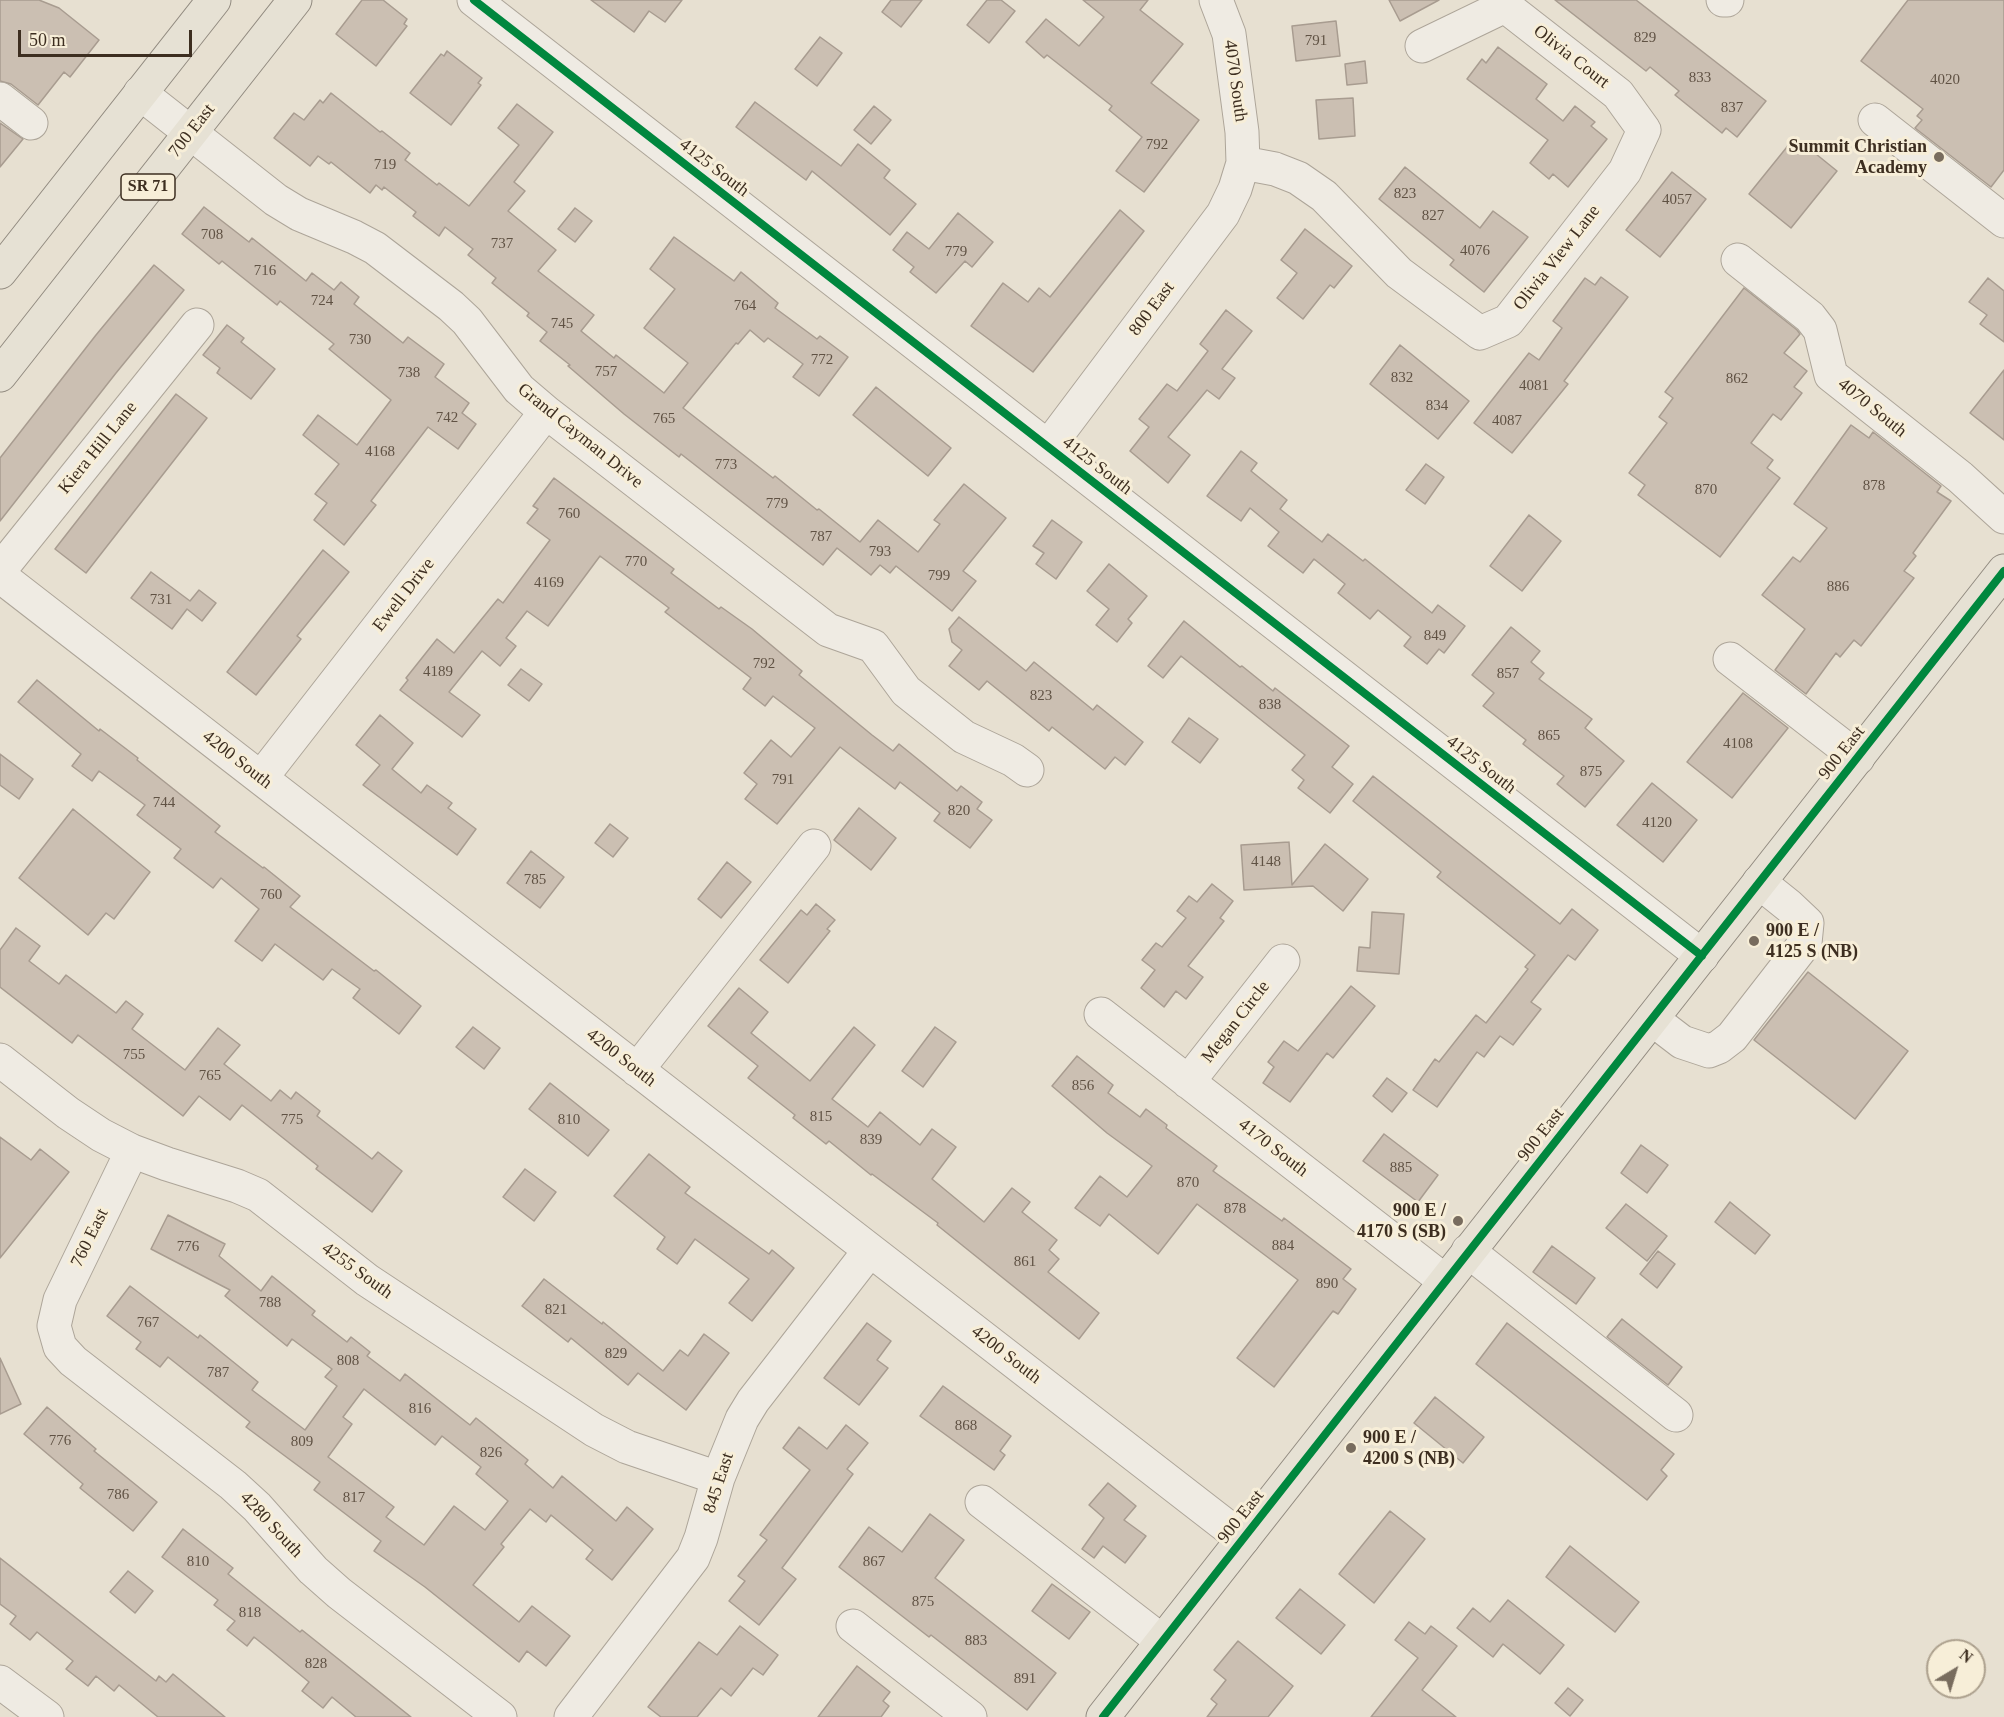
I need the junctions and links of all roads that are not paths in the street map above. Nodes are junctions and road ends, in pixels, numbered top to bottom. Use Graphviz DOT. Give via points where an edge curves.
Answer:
graph roads {
  1 [pos="214,0"];
  2 [pos="295,0"];
  3 [pos="474,0"];
  4 [pos="1216,0"];
  5 [pos="1422,46"];
  6 [pos="141,93"];
  7 [pos="0,99"];
  8 [pos="1875,120"];
  9 [pos="31,123"];
  10 [pos="1644,130"];
  11 [pos="190,133"];
  12 [pos="1243,163"];
  13 [pos="2004,221"];
  14 [pos="1738,260"];
  15 [pos="0,272"];
  16 [pos="197,325"];
  17 [pos="0,375"];
  18 [pos="546,412"];
  19 [pos="1048,447"];
  20 [pos="2004,517"];
  21 [pos="0,570"];
  22 [pos="2004,571"];
  23 [pos="0,576"];
  24 [pos="1730,659"];
  25 [pos="1858,758"];
  26 [pos="1027,770"];
  27 [pos="261,778"];
  28 [pos="814,846"];
  29 [pos="1759,882"];
  30 [pos="1702,956"];
  31 [pos="1283,961"];
  32 [pos="1101,1014"];
  33 [pos="1652,1019"];
  34 [pos="0,1060"];
  35 [pos="637,1070"];
  36 [pos="1188,1082"];
  37 [pos="132,1151"];
  38 [pos="870,1250"];
  39 [pos="1468,1251"];
  40 [pos="1445,1281"];
  41 [pos="54,1326"];
  42 [pos="1676,1415"];
  43 [pos="718,1478"];
  44 [pos="982,1502"];
  45 [pos="1243,1539"];
  46 [pos="853,1626"];
  47 [pos="1162,1641"];
  48 [pos="0,1682"];
  49 [pos="934,1706"];
  50 [pos="47,1717"];
  51 [pos="500,1717"];
  52 [pos="571,1717"];
  53 [pos="970,1717"];
  54 [pos="1103,1717"];
  1 -- 6 [label="main road"];
  2 -- 11 [label="main road, 700 East / SR 71"];
  3 -- 19 [label="street, 4125 South"];
  4 -- 12 [label="street, 4070 South" via="1231,46"];
  5 -- 10 [label="street, Olivia Court" via="1505,6 1618,94"];
  6 -- 11 [label="street, Grand Cayman Drive"];
  6 -- 15 [label="main road"];
  7 -- 9 [label="street"];
  8 -- 13 [label="street"];
  10 -- 12 [label="street, Olivia View Lane" via="1625,171 1508,321 1480,333 1399,273 1316,190 1275,169"];
  11 -- 17 [label="main road, 700 East / SR 71"];
  11 -- 18 [label="street, Grand Cayman Drive" via="276,200 375,249 451,306 519,389"];
  12 -- 19 [label="street, 800 East" via="1223,214"];
  14 -- 20 [label="street, 4070 South" via="1810,317 1820,330 1831,375 1960,477"];
  16 -- 21 [label="street, Kiera Hill Lane"];
  18 -- 26 [label="street, Grand Cayman Drive" via="828,630 873,646 906,691 964,736"];
  18 -- 27 [label="street, Ewell Drive"];
  19 -- 30 [label="street, 4125 South"];
  22 -- 25 [label="main road, 900 East"];
  23 -- 27 [label="street, 4200 South"];
  24 -- 25 [label="street"];
  25 -- 29 [label="main road, 900 East"];
  27 -- 35 [label="street, 4200 South"];
  28 -- 35 [label="street"];
  29 -- 30 [label="main road, 900 East"];
  29 -- 33 [label="street" via="1807,923 1805,943 1732,1037 1709,1051 1682,1042"];
  30 -- 33 [label="main road, 900 East"];
  31 -- 36 [label="street, Megan Circle"];
  32 -- 36 [label="street, 4170 South"];
  33 -- 39 [label="main road, 900 East"];
  34 -- 37 [label="street, 4255 South" via="68,1113"];
  35 -- 38 [label="street, 4200 South"];
  36 -- 40 [label="street, 4170 South"];
  37 -- 41 [label="street, 760 East" via="60,1300"];
  37 -- 43 [label="street, 4255 South" via="258,1195 367,1280 594,1430 627,1447"];
  38 -- 43 [label="street, 845 East" via="753,1401"];
  38 -- 45 [label="street, 4200 South"];
  39 -- 40 [label="main road, 900 East"];
  39 -- 42 [label="street"];
  40 -- 45 [label="main road, 900 East"];
  41 -- 51 [label="street, 4280 South" via="60,1347 73,1362 233,1485 312,1570"];
  43 -- 52 [label="street, 845 East" via="693,1558"];
  44 -- 47 [label="street"];
  45 -- 47 [label="main road, 900 East"];
  46 -- 49 [label="street"];
  47 -- 54 [label="main road, 900 East"];
  48 -- 50 [label="street"];
  49 -- 53 [label="street"];
}
